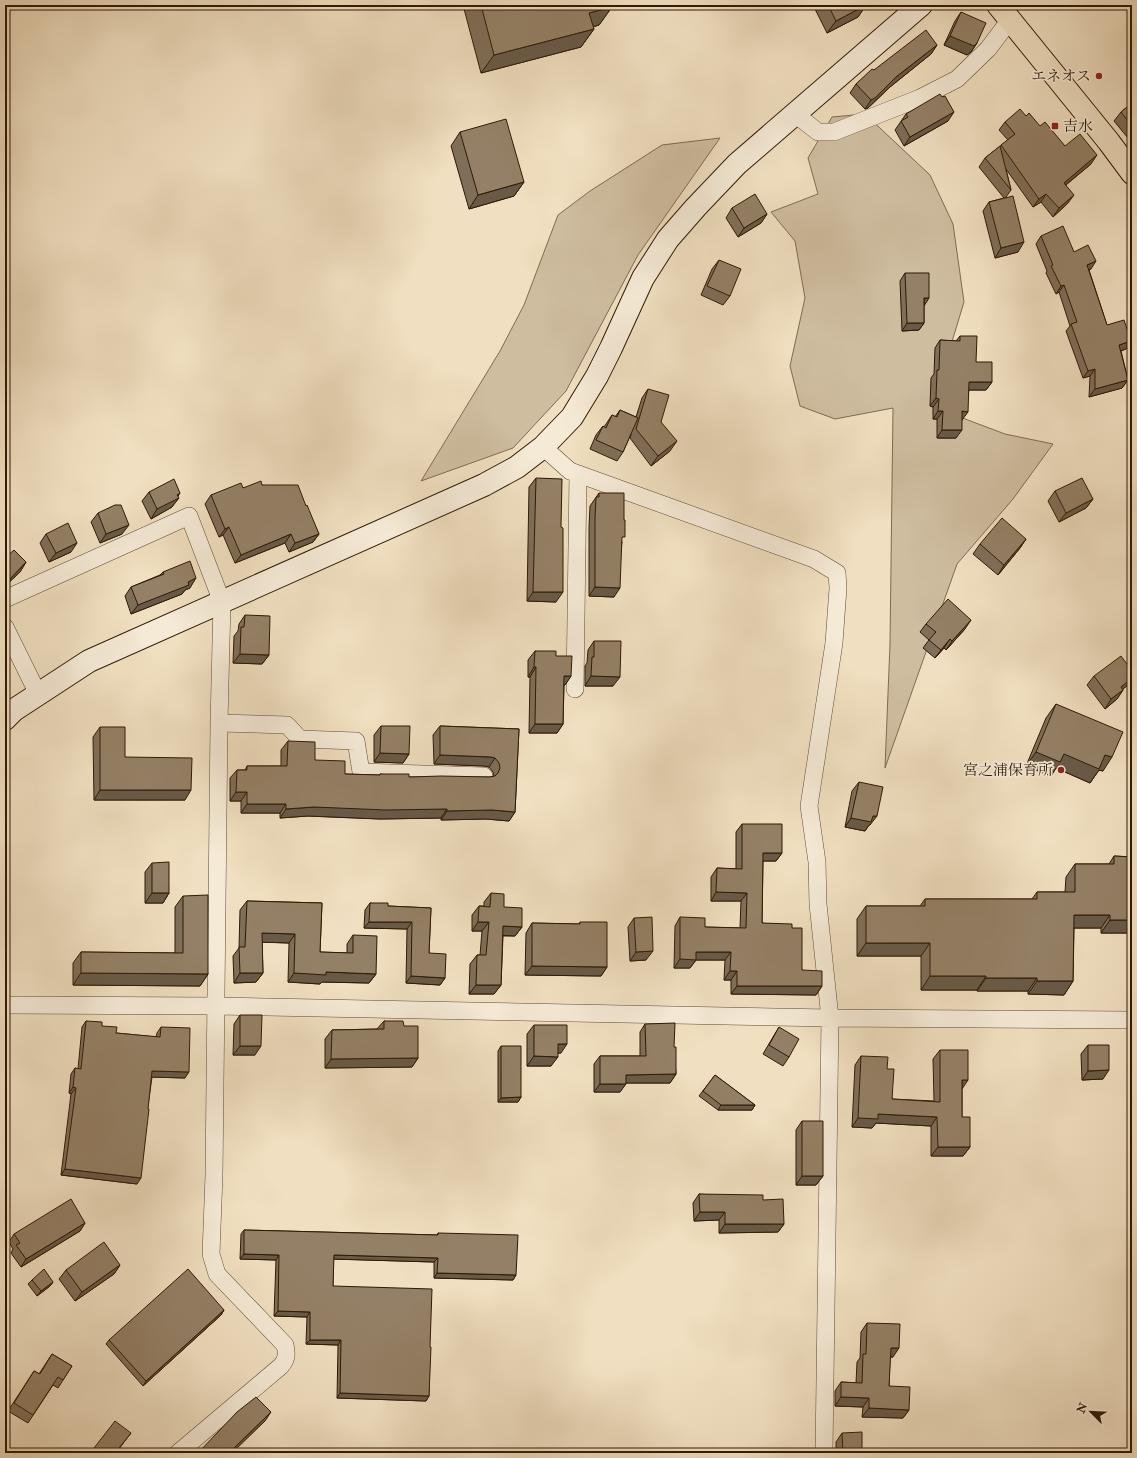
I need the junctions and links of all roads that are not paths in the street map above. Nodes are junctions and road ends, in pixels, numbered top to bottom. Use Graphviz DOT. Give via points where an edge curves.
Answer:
graph roads {
  1 [pos="921,5"];
  2 [pos="1004,13"];
  3 [pos="795,114"];
  4 [pos="1132,173"];
  5 [pos="543,447"];
  6 [pos="578,474"];
  7 [pos="5,598"];
  8 [pos="222,602"];
  9 [pos="5,627"];
  10 [pos="575,689"];
  11 [pos="38,694"];
  12 [pos="5,719"];
  13 [pos="219,723"];
  14 [pos="484,776"];
  15 [pos="5,1005"];
  16 [pos="216,1006"];
  17 [pos="830,1018"];
  18 [pos="1132,1020"];
  19 [pos="178,1453"];
  20 [pos="824,1453"];
  1 -- 3 [label="street"];
  2 -- 3 [label="street" via="988,49 957,79 920,98 834,132 818,132"];
  2 -- 4 [label="main road"];
  3 -- 5 [label="street" via="737,164 668,239 643,278 597,376 572,417"];
  5 -- 6 [label="street" via="570,471"];
  5 -- 8 [label="street" via="517,467 484,485"];
  6 -- 10 [label="street"];
  6 -- 17 [label="street" via="814,559 837,574 834,643 809,806 817,862 818,904"];
  7 -- 8 [label="street" via="189,516"];
  8 -- 11 [label="street" via="89,661"];
  8 -- 13 [label="street"];
  9 -- 11 [label="street"];
  11 -- 12 [label="street"];
  13 -- 14 [label="street" via="287,725 300,739 356,741 362,772"];
  13 -- 16 [label="street"];
  15 -- 16 [label="street"];
  16 -- 17 [label="street"];
  16 -- 19 [label="street" via="212,1254 217,1274 285,1345 287,1353 286,1360 281,1366"];
  17 -- 18 [label="street"];
  17 -- 20 [label="street"];
}
